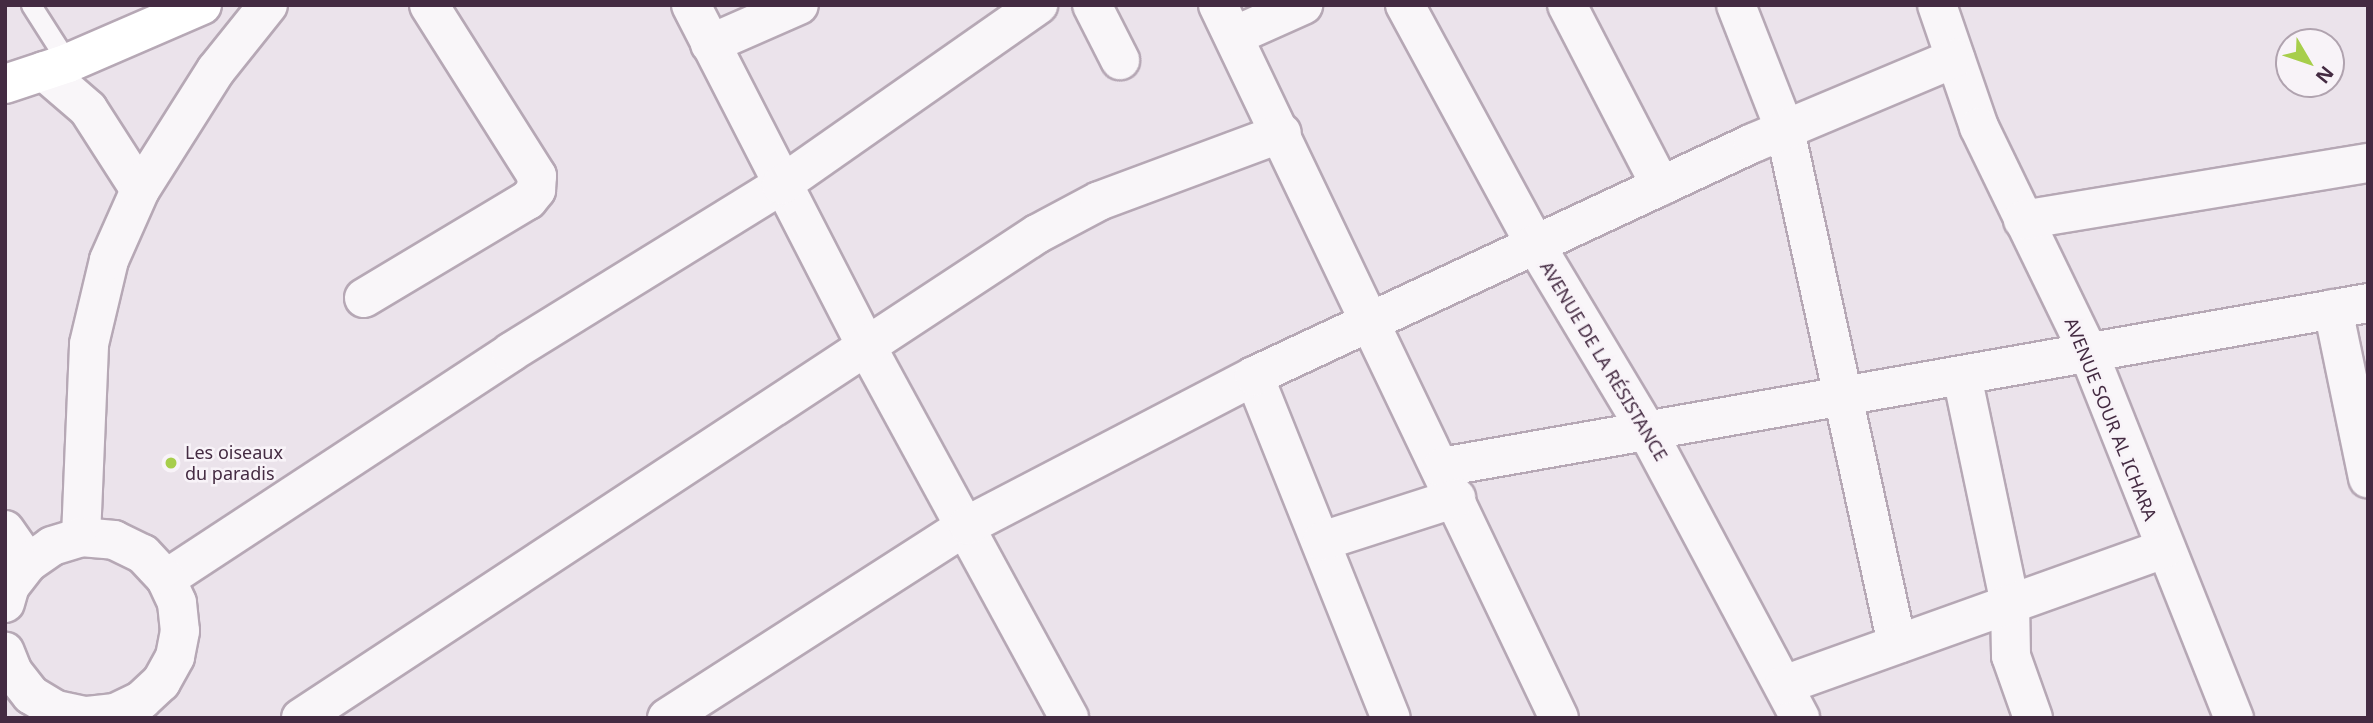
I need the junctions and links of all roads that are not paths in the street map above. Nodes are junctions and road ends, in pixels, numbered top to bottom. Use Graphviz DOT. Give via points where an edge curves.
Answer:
graph roads {
  1 [pos="31,5"];
  2 [pos="202,5"];
  3 [pos="268,5"];
  4 [pos="429,5"];
  5 [pos="691,5"];
  6 [pos="799,5"];
  7 [pos="1038,5"];
  8 [pos="1092,5"];
  9 [pos="1303,5"];
  10 [pos="1405,5"];
  11 [pos="1567,5"];
  12 [pos="1735,5"];
  13 [pos="1937,5"];
  14 [pos="1226,21"];
  15 [pos="710,44"];
  16 [pos="1955,58"];
  17 [pos="1120,60"];
  18 [pos="56,67"];
  19 [pos="5,84"];
  20 [pos="1785,130"];
  21 [pos="1282,133"];
  22 [pos="2368,163"];
  23 [pos="781,185"];
  24 [pos="1661,186"];
  25 [pos="140,190"];
  26 [pos="2023,220"];
  27 [pos="1535,244"];
  28 [pos="364,298"];
  29 [pos="2350,306"];
  30 [pos="1367,324"];
  31 [pos="868,349"];
  32 [pos="2089,354"];
  33 [pos="1254,376"];
  34 [pos="1962,376"];
  35 [pos="1846,397"];
  36 [pos="1647,431"];
  37 [pos="2368,478"];
  38 [pos="1449,482"];
  39 [pos="968,525"];
  40 [pos="5,530"];
  41 [pos="80,537"];
  42 [pos="1322,541"];
  43 [pos="2164,549"];
  44 [pos="28,563"];
  45 [pos="166,579"];
  46 [pos="5,603"];
  47 [pos="2010,603"];
  48 [pos="1896,644"];
  49 [pos="5,652"];
  50 [pos="1792,701"];
  51 [pos="26,706"];
  52 [pos="148,709"];
  53 [pos="301,718"];
  54 [pos="667,718"];
  55 [pos="1069,718"];
  56 [pos="1391,718"];
  57 [pos="1559,718"];
  58 [pos="2034,718"];
  59 [pos="2234,718"];
  1 -- 18 [label="lane"];
  2 -- 18 [label="main road"];
  3 -- 25 [label="street" via="216,70"];
  4 -- 28 [label="street" via="537,177 536,190 528,200"];
  5 -- 15 [label="street"];
  6 -- 15 [label="street"];
  7 -- 23 [label="street"];
  8 -- 17 [label="street"];
  9 -- 14 [label="street"];
  10 -- 27 [label="street, AVENUE DE LA RÉSISTANCE"];
  11 -- 24 [label="street"];
  12 -- 20 [label="street"];
  13 -- 16 [label="street, AVENUE SOUR AL ICHARA"];
  14 -- 21 [label="street"];
  15 -- 23 [label="street"];
  16 -- 20 [label="street"];
  16 -- 26 [label="street, AVENUE SOUR AL ICHARA" via="1979,127"];
  18 -- 19 [label="main road"];
  18 -- 25 [label="street"];
  20 -- 24 [label="street"];
  20 -- 35 [label="street"];
  21 -- 30 [label="street"];
  21 -- 31 [label="street" via="1099,201 1037,234"];
  22 -- 26 [label="street"];
  23 -- 31 [label="street"];
  23 -- 45 [label="street" via="511,352"];
  24 -- 27 [label="street"];
  25 -- 41 [label="street" via="109,260 89,344"];
  26 -- 32 [label="street, AVENUE SOUR AL ICHARA"];
  27 -- 30 [label="street"];
  27 -- 36 [label="street, AVENUE DE LA RÉSISTANCE"];
  29 -- 32 [label="street"];
  29 -- 37 [label="street"];
  30 -- 33 [label="street"];
  30 -- 38 [label="street"];
  31 -- 39 [label="street"];
  31 -- 53 [label="street"];
  32 -- 34 [label="street"];
  32 -- 43 [label="street, AVENUE SOUR AL ICHARA"];
  33 -- 39 [label="street"];
  33 -- 42 [label="street"];
  34 -- 35 [label="street"];
  34 -- 47 [label="street"];
  35 -- 36 [label="street"];
  35 -- 48 [label="street"];
  36 -- 38 [label="street"];
  36 -- 50 [label="street, AVENUE DE LA RÉSISTANCE"];
  38 -- 42 [label="street"];
  38 -- 57 [label="street"];
  39 -- 54 [label="street"];
  39 -- 55 [label="street"];
  40 -- 44 [label="street"];
  41 -- 44 [label="street" via="52,546"];
  41 -- 45 [label="street" via="114,540 143,554"];
  42 -- 56 [label="street"];
  43 -- 47 [label="street"];
  43 -- 59 [label="street, AVENUE SOUR AL ICHARA"];
  44 -- 46 [label="street" via="10,586"];
  45 -- 52 [label="street" via="177,604 180,631 175,657"];
  47 -- 48 [label="street"];
  47 -- 58 [label="street" via="2011,656"];
  48 -- 50 [label="street"];
  49 -- 51 [label="street"];
  51 -- 52 [label="street" via="85,716"];
}
